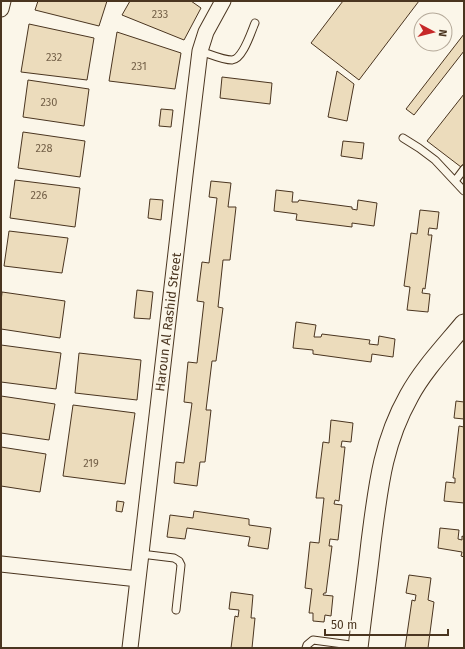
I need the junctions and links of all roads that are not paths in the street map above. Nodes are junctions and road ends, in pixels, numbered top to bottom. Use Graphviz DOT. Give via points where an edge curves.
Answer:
graph roads {
  1 [pos="3,1"];
  2 [pos="223,1"];
  3 [pos="1,9"];
  4 [pos="255,23"];
  5 [pos="200,51"];
  6 [pos="403,138"];
  7 [pos="464,169"];
  8 [pos="455,181"];
  9 [pos="464,191"];
  10 [pos="464,324"];
  11 [pos="141,554"];
  12 [pos="1,564"];
  13 [pos="138,580"];
  14 [pos="176,610"];
  15 [pos="358,647"];
  16 [pos="130,648"];
  17 [pos="306,648"];
  1 -- 3 [label="street"];
  2 -- 5 [label="street, Haroun Al Rashid Street" via="206,32"];
  4 -- 5 [label="lane" via="243,49 234,60"];
  5 -- 11 [label="street, Haroun Al Rashid Street"];
  6 -- 8 [label="lane" via="435,160"];
  7 -- 8 [label="lane"];
  8 -- 9 [label="lane"];
  10 -- 15 [label="street" via="426,370 409,396 385,452"];
  11 -- 13 [label="street, Haroun Al Rashid Street"];
  11 -- 14 [label="lane" via="174,558 179,561 181,565"];
  12 -- 13 [label="street"];
  13 -- 16 [label="street, Haroun Al Rashid Street"];
  15 -- 17 [label="lane" via="313,640"];
}
